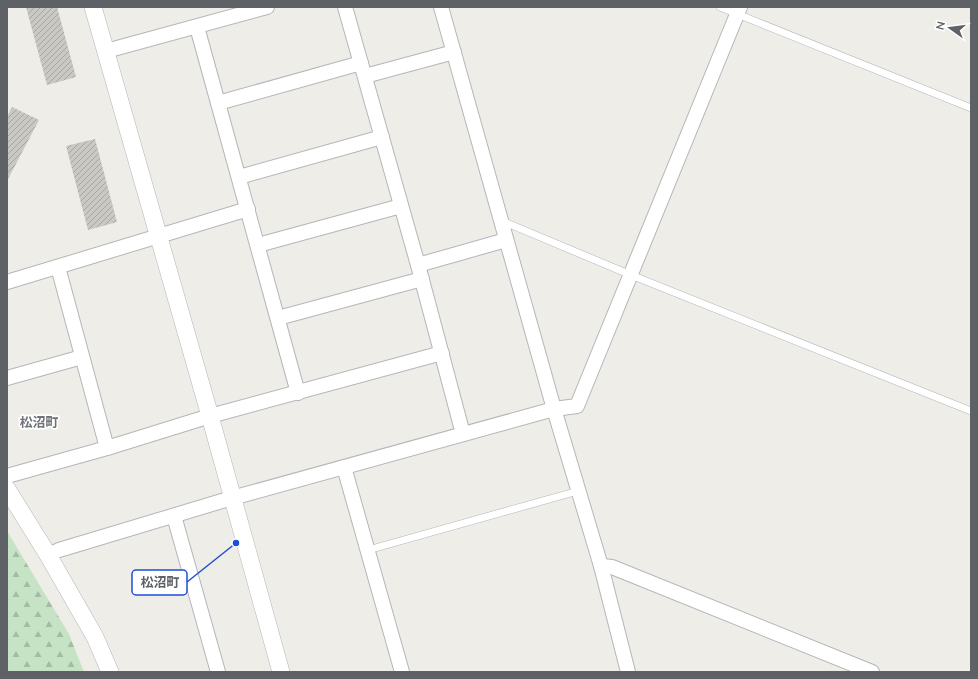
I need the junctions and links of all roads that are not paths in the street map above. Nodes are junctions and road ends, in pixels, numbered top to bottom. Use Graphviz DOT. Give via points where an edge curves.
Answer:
graph roads {
  1 [pos="93,7"];
  2 [pos="267,7"];
  3 [pos="346,7"];
  4 [pos="441,7"];
  5 [pos="720,7"];
  6 [pos="738,10"];
  7 [pos="197,27"];
  8 [pos="106,51"];
  9 [pos="454,52"];
  10 [pos="363,69"];
  11 [pos="218,103"];
  12 [pos="971,108"];
  13 [pos="382,137"];
  14 [pos="239,177"];
  15 [pos="401,206"];
  16 [pos="248,209"];
  17 [pos="501,221"];
  18 [pos="158,237"];
  19 [pos="506,240"];
  20 [pos="258,246"];
  21 [pos="418,265"];
  22 [pos="58,267"];
  23 [pos="631,275"];
  24 [pos="422,279"];
  25 [pos="7,282"];
  26 [pos="278,318"];
  27 [pos="442,353"];
  28 [pos="82,356"];
  29 [pos="7,378"];
  30 [pos="298,393"];
  31 [pos="554,409"];
  32 [pos="971,411"];
  33 [pos="210,416"];
  34 [pos="463,434"];
  35 [pos="107,448"];
  36 [pos="344,467"];
  37 [pos="7,476"];
  38 [pos="7,489"];
  39 [pos="578,491"];
  40 [pos="232,498"];
  41 [pos="174,516"];
  42 [pos="368,550"];
  43 [pos="48,555"];
  44 [pos="601,566"];
  45 [pos="110,672"];
  46 [pos="218,672"];
  47 [pos="281,672"];
  48 [pos="402,672"];
  49 [pos="628,672"];
  50 [pos="872,672"];
  1 -- 8 [label="street"];
  2 -- 7 [label="street"];
  3 -- 10 [label="street"];
  4 -- 9 [label="street"];
  5 -- 6 [label="lane"];
  6 -- 12 [label="lane"];
  6 -- 23 [label="street"];
  7 -- 8 [label="street"];
  7 -- 11 [label="street"];
  8 -- 18 [label="street"];
  9 -- 10 [label="street"];
  9 -- 17 [label="street"];
  10 -- 11 [label="street"];
  10 -- 13 [label="street"];
  11 -- 14 [label="street"];
  13 -- 14 [label="street"];
  13 -- 15 [label="street"];
  14 -- 16 [label="street"];
  15 -- 20 [label="street"];
  15 -- 21 [label="street"];
  16 -- 18 [label="street"];
  16 -- 20 [label="street"];
  17 -- 19 [label="street"];
  17 -- 23 [label="lane"];
  18 -- 22 [label="street"];
  18 -- 33 [label="street"];
  19 -- 21 [label="street"];
  19 -- 31 [label="street"];
  20 -- 26 [label="street"];
  21 -- 24 [label="street"];
  22 -- 25 [label="street"];
  22 -- 28 [label="street"];
  23 -- 31 [label="street" via="577,406"];
  23 -- 32 [label="lane"];
  24 -- 26 [label="street"];
  24 -- 27 [label="street"];
  26 -- 30 [label="street"];
  27 -- 30 [label="street"];
  27 -- 34 [label="street"];
  28 -- 29 [label="street"];
  28 -- 35 [label="street"];
  30 -- 33 [label="street"];
  31 -- 34 [label="street"];
  31 -- 39 [label="street"];
  33 -- 35 [label="street"];
  33 -- 40 [label="street"];
  34 -- 36 [label="street"];
  35 -- 37 [label="street"];
  36 -- 40 [label="street"];
  36 -- 42 [label="street"];
  38 -- 43 [label="street"];
  39 -- 42 [label="lane"];
  39 -- 44 [label="street"];
  40 -- 41 [label="street"];
  40 -- 47 [label="street"];
  41 -- 43 [label="street"];
  41 -- 46 [label="street"];
  42 -- 48 [label="street"];
  43 -- 45 [label="street" via="95,637"];
  44 -- 49 [label="street"];
  44 -- 50 [label="street" via="612,567"];
}
